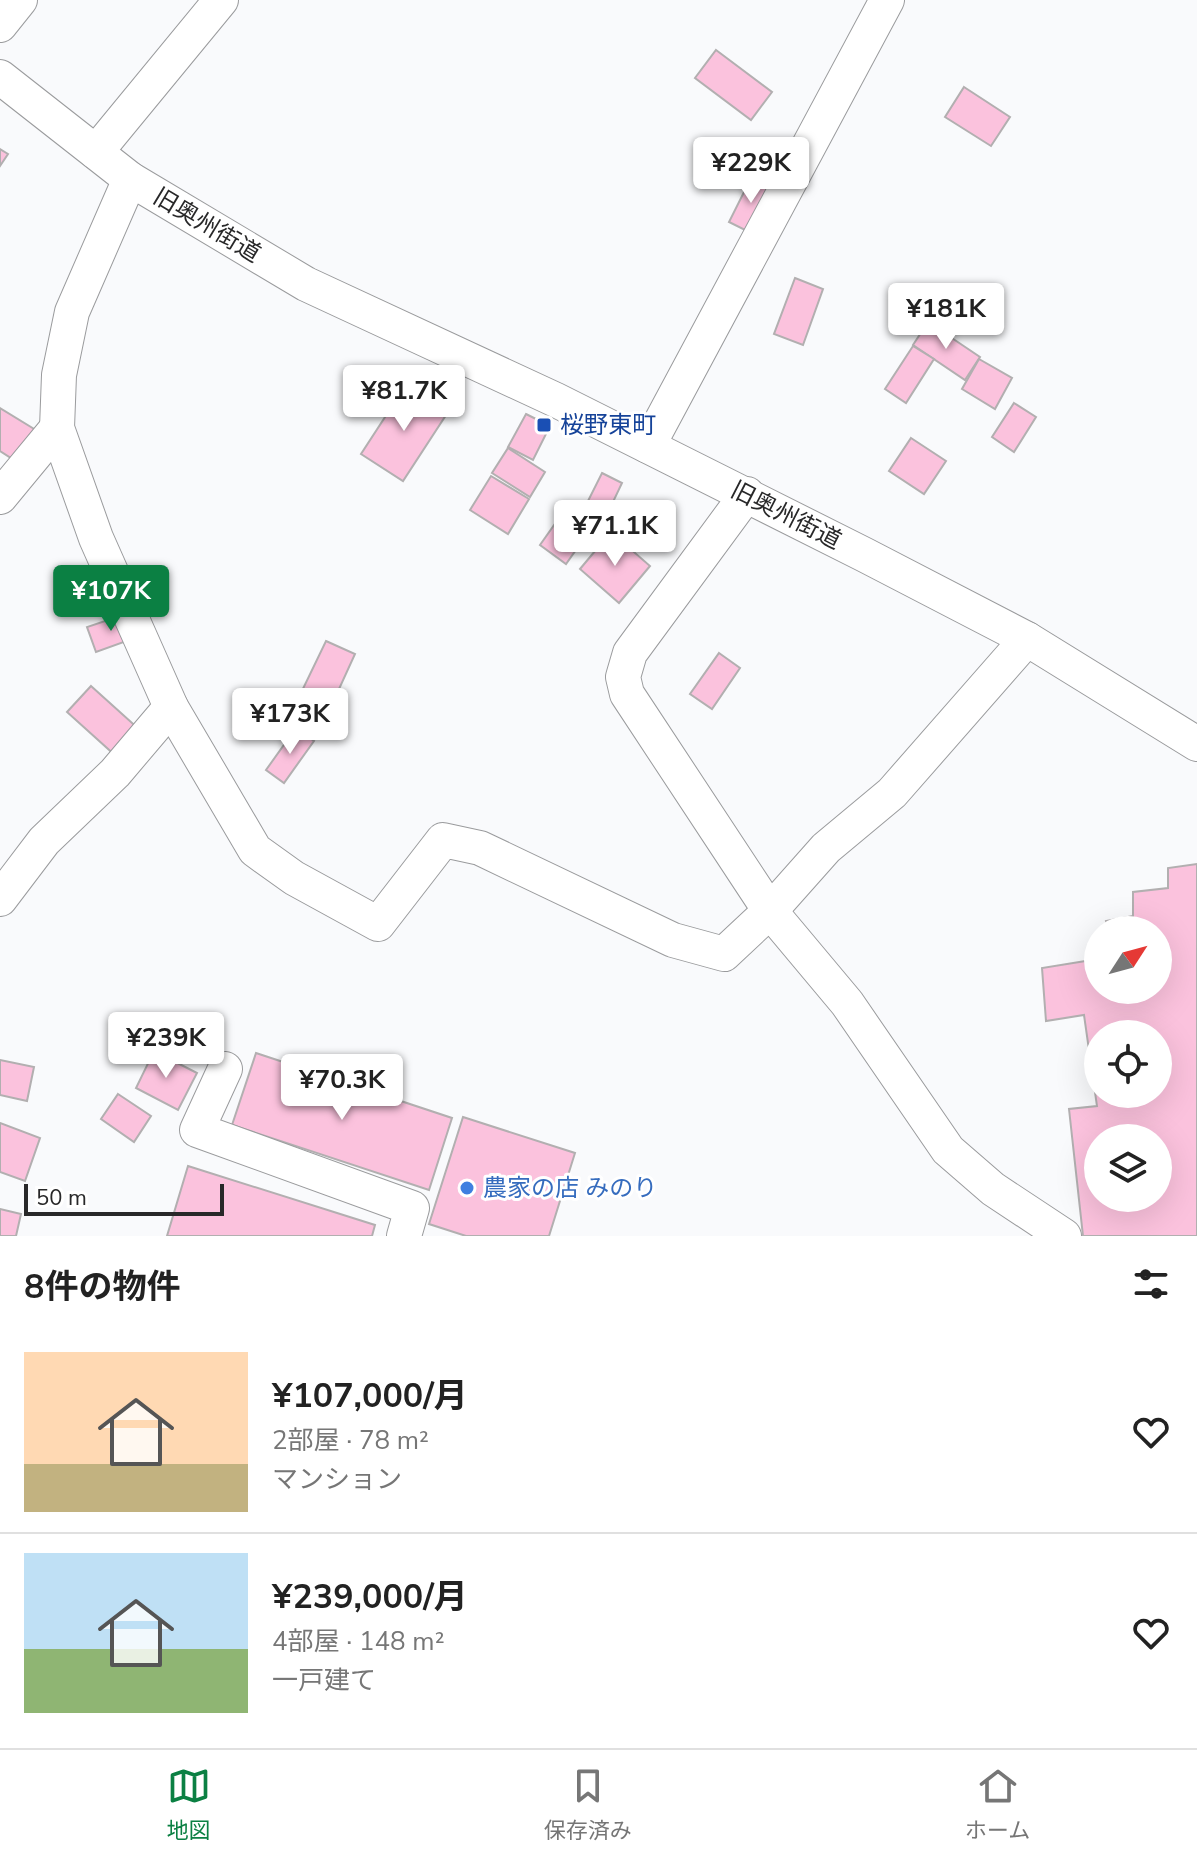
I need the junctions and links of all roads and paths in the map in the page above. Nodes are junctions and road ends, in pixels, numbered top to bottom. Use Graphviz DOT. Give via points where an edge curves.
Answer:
graph roads {
  1 [pos="20,0"];
  2 [pos="221,0"];
  3 [pos="887,0"];
  4 [pos="0,25"];
  5 [pos="0,77"];
  6 [pos="96,152"];
  7 [pos="130,179"];
  8 [pos="57,428"];
  9 [pos="648,446"];
  10 [pos="747,494"];
  11 [pos="0,497"];
  12 [pos="1027,639"];
  13 [pos="171,707"];
  14 [pos="1197,744"];
  15 [pos="0,899"];
  16 [pos="770,911"];
  17 [pos="225,1069"];
  18 [pos="404,1236"];
  19 [pos="1064,1236"];
  1 -- 4 [label="street"];
  2 -- 6 [label="street"];
  3 -- 9 [label="street"];
  5 -- 6 [label="street, 旧奥州街道"];
  6 -- 7 [label="street, 旧奥州街道"];
  7 -- 8 [label="street" via="72,312 59,375"];
  7 -- 9 [label="street, 旧奥州街道" via="306,284"];
  8 -- 11 [label="street"];
  8 -- 13 [label="street" via="96,538"];
  9 -- 10 [label="street, 旧奥州街道"];
  10 -- 12 [label="street, 旧奥州街道"];
  10 -- 16 [label="street" via="643,633 623,677 627,694"];
  12 -- 14 [label="street, 旧奥州街道"];
  12 -- 16 [label="street" via="892,793 826,848"];
  13 -- 15 [label="street" via="115,773 44,841"];
  13 -- 16 [label="street" via="255,850 378,924 443,840 480,848 673,940 724,954"];
  16 -- 19 [label="street" via="847,1003 948,1150 993,1189"];
  17 -- 18 [label="street" via="197,1130 412,1208"];
}
